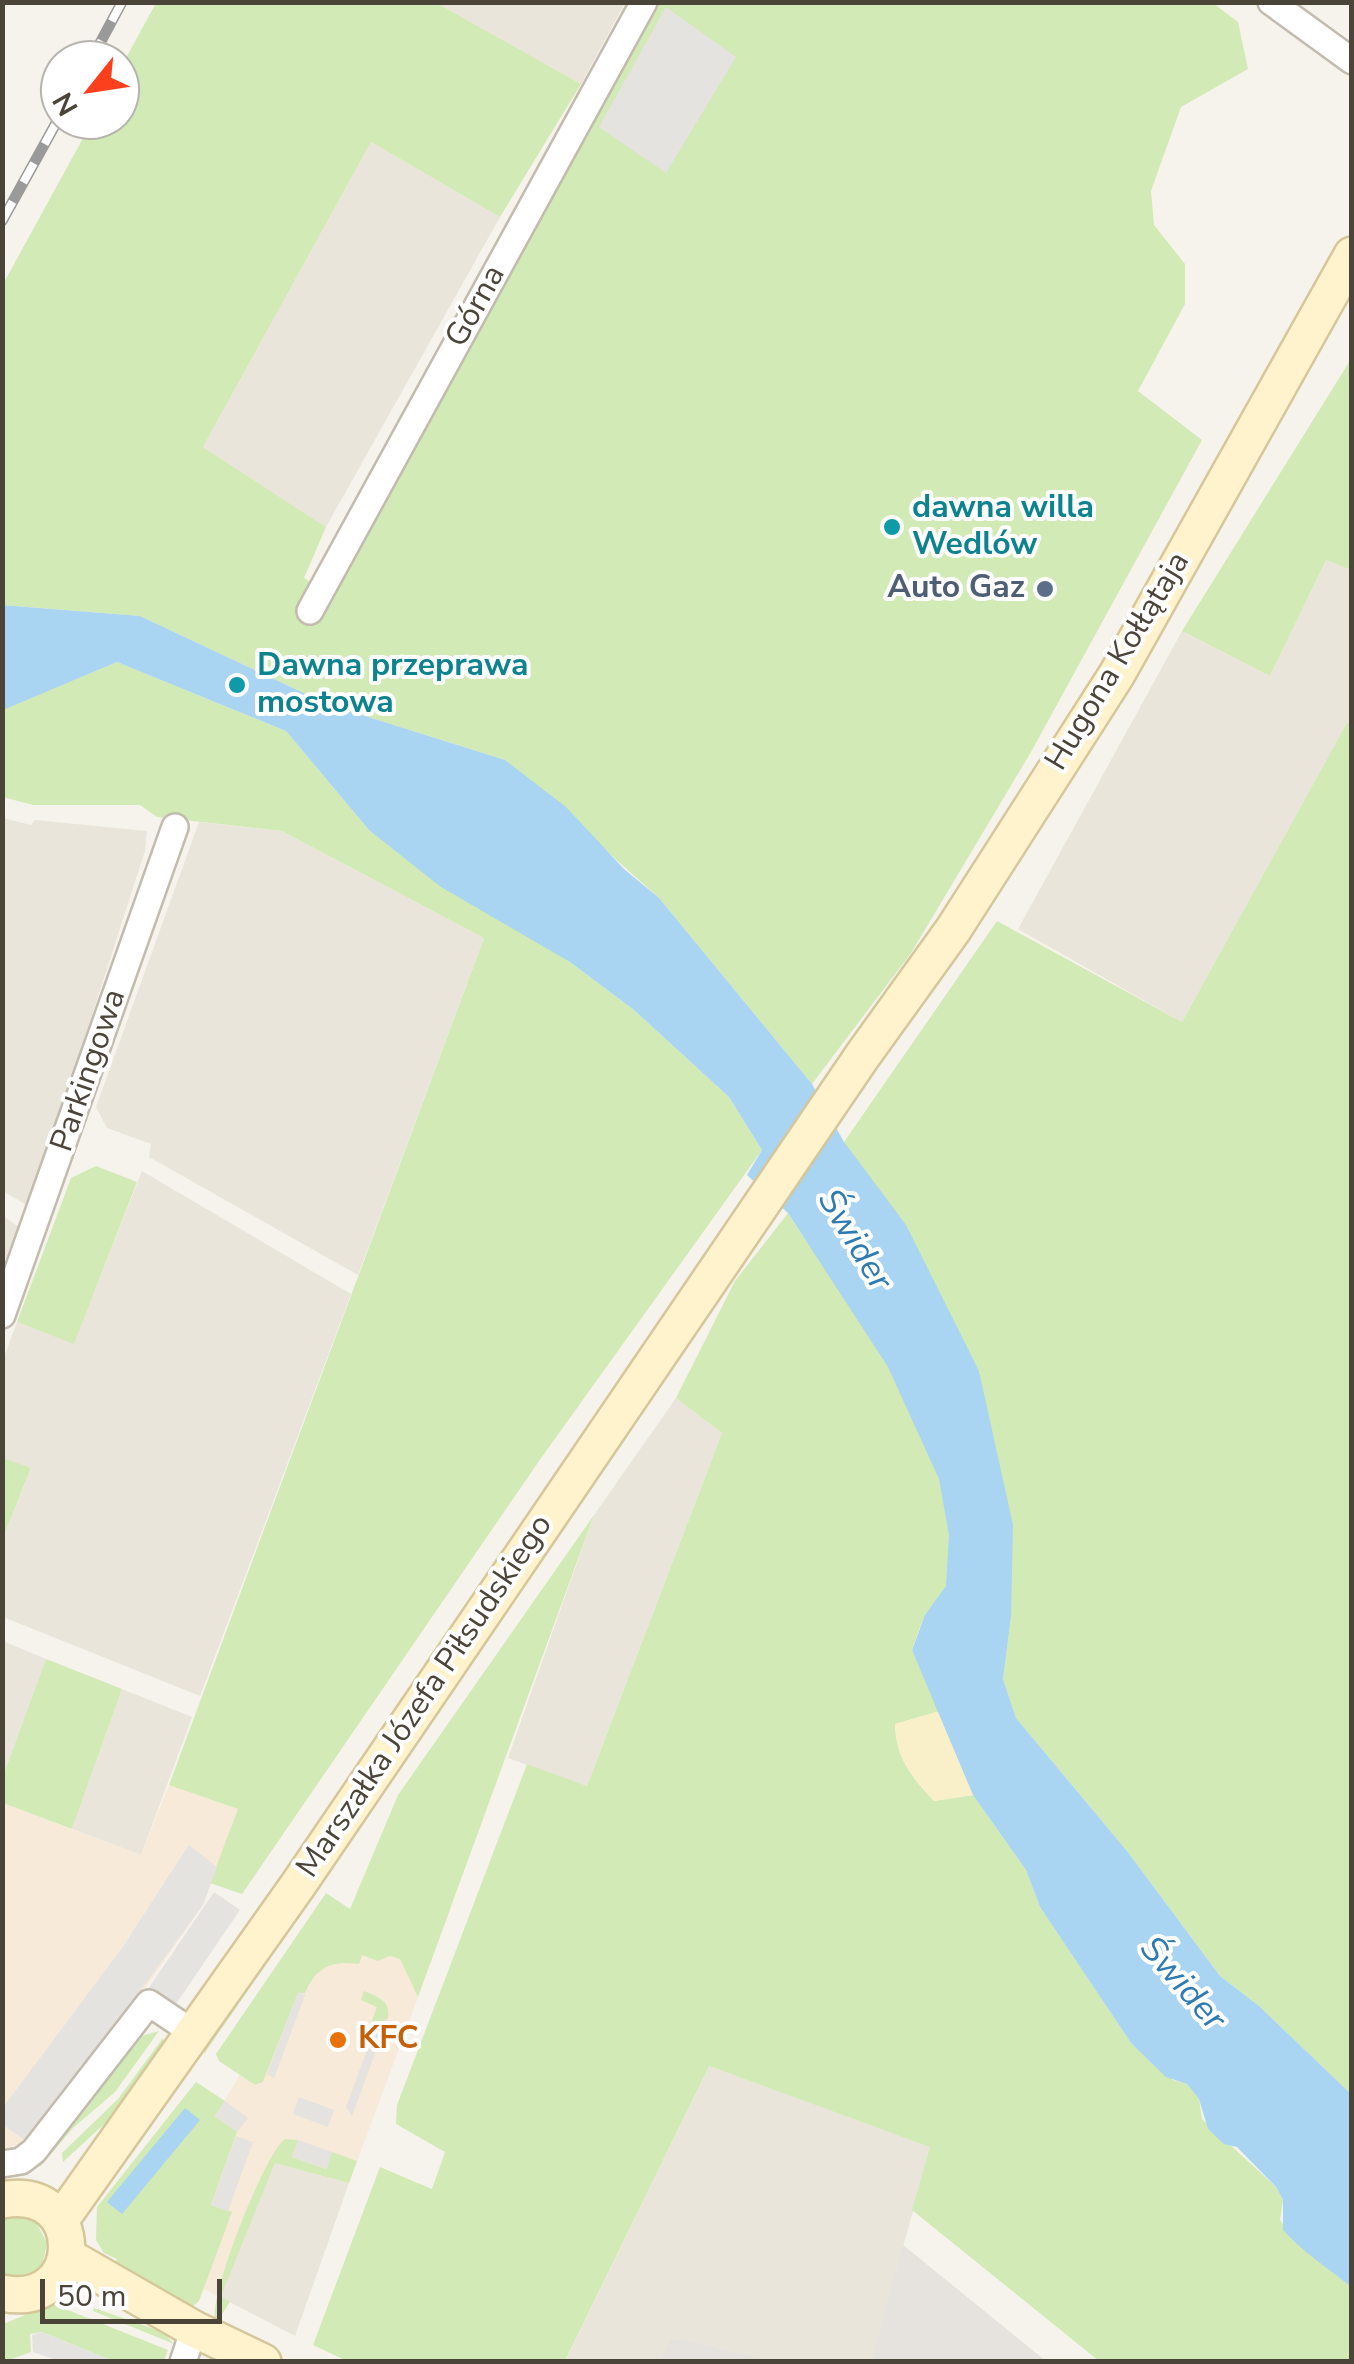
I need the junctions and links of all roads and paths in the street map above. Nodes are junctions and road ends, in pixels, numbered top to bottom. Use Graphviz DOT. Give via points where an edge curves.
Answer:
graph roads {
  1 [pos="644,2"];
  2 [pos="1271,2"];
  3 [pos="1352,62"];
  4 [pos="1352,254"];
  5 [pos="310,612"];
  6 [pos="176,827"];
  7 [pos="713,1274"];
  8 [pos="2,1315"];
  9 [pos="194,2034"];
  10 [pos="2,2164"];
  11 [pos="44,2232"];
  12 [pos="3,2293"];
  13 [pos="188,2345"];
  14 [pos="263,2362"];
  1 -- 5 [label="street, Górna"];
  2 -- 3 [label="street"];
  4 -- 7 [label="main road, Hugona Kołłątaja" via="1117,674 953,930"];
  6 -- 8 [label="street, Parkingowa"];
  7 -- 9 [label="main road, Marszałka Józefa Piłsudskiego"];
  9 -- 10 [label="street" via="148,2002 34,2152"];
  9 -- 11 [label="main road, Marszałka Józefa Piłsudskiego"];
  11 -- 12 [label="main road" via="32,2294"];
  11 -- 13 [label="main road"];
  13 -- 14 [label="main road"];
}
